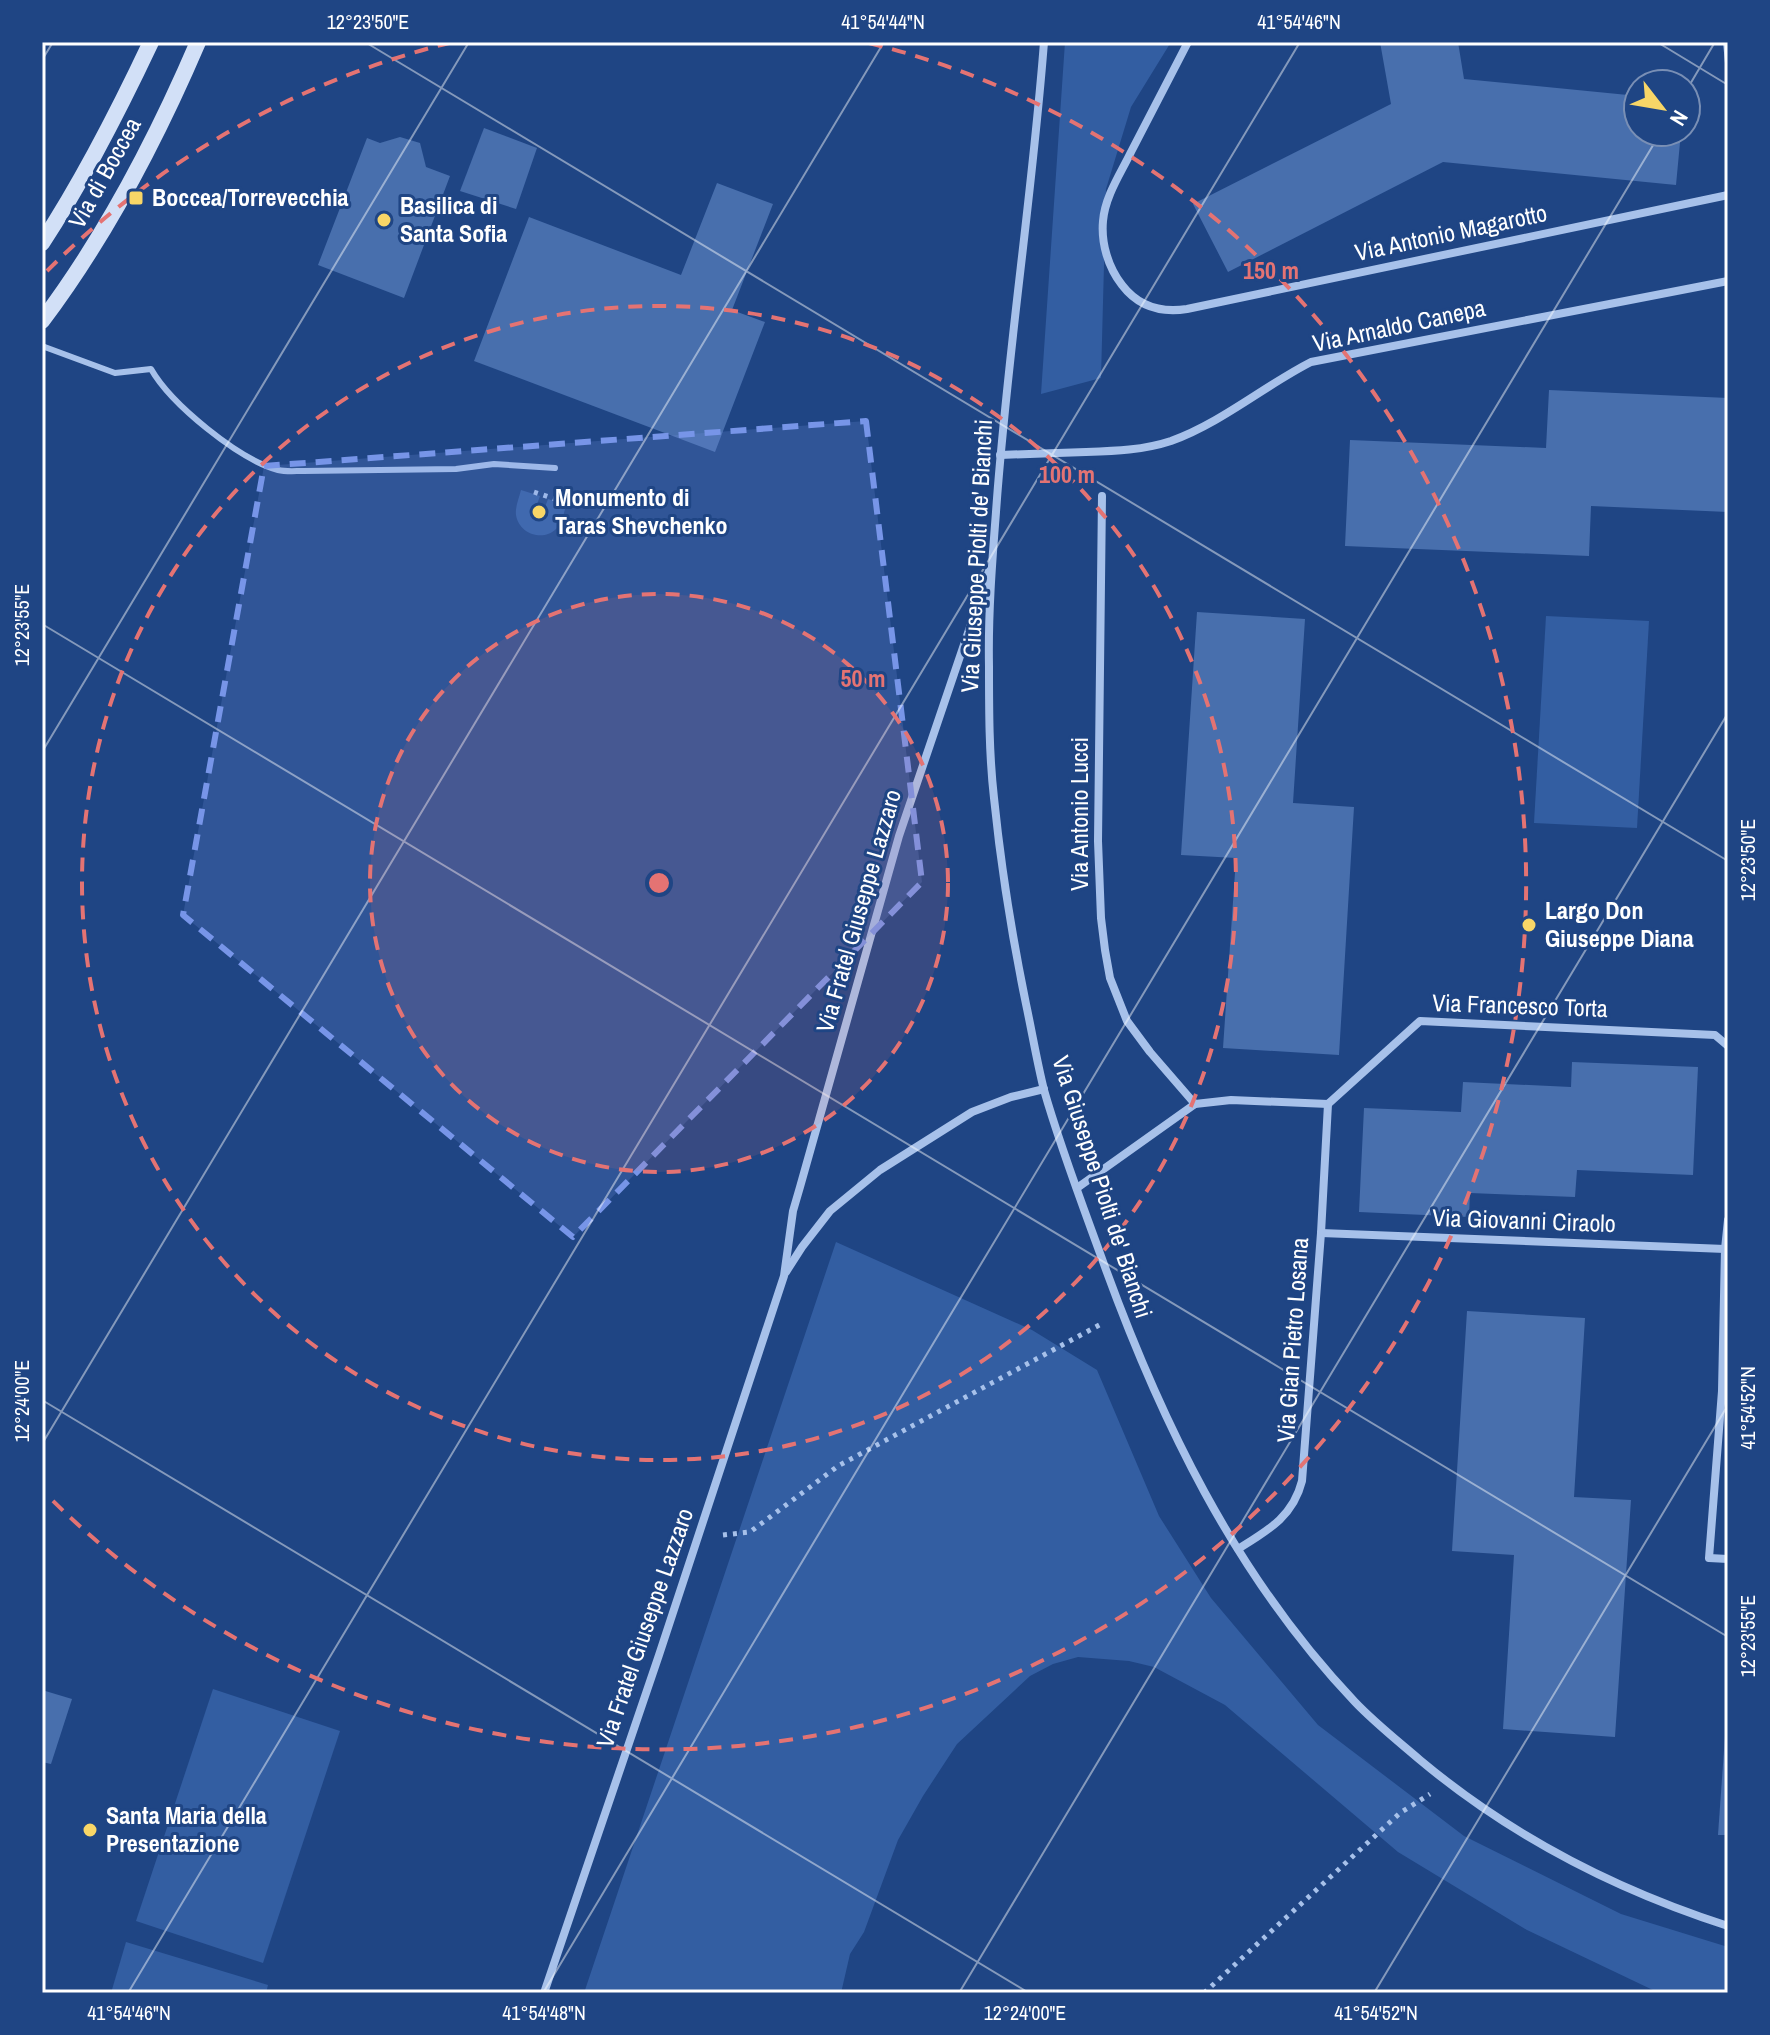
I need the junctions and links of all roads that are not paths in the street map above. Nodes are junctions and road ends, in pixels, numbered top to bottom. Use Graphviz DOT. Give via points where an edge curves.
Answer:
graph roads {
  1 [pos="151,42"];
  2 [pos="198,42"];
  3 [pos="1044,42"];
  4 [pos="1188,42"];
  5 [pos="1726,42"];
  6 [pos="1728,63"];
  7 [pos="1728,195"];
  8 [pos="42,243"];
  9 [pos="1728,281"];
  10 [pos="42,321"];
  11 [pos="42,346"];
  12 [pos="1000,455"];
  13 [pos="555,468"];
  14 [pos="1102,496"];
  15 [pos="992,562"];
  16 [pos="1728,1046"];
  17 [pos="1044,1089"];
  18 [pos="1195,1104"];
  19 [pos="1328,1104"];
  20 [pos="1077,1188"];
  21 [pos="1728,1220"];
  22 [pos="1321,1233"];
  23 [pos="1725,1249"];
  24 [pos="784,1276"];
  25 [pos="1238,1549"];
  26 [pos="1728,1559"];
  27 [pos="1728,1926"];
  28 [pos="544,1993"];
  1 -- 8 [label="main road, Via di Boccea" via="111,127"];
  2 -- 10 [label="main road, Via di Boccea" via="129,184"];
  3 -- 12 [label="street, Via Giuseppe Piolti de' Bianchi"];
  4 -- 7 [label="street, Via Antonio Magarotto" via="1111,192 1103,221 1113,272 1132,297 1154,308 1187,309"];
  5 -- 6 [label="lane"];
  9 -- 12 [label="street, Via Arnaldo Canepa" via="1311,362 1203,426 1156,445"];
  11 -- 13 [label="lane" via="115,373 151,369 216,436 278,470 494,464"];
  12 -- 15 [label="street, Via Giuseppe Piolti de' Bianchi"];
  14 -- 18 [label="street, Via Antonio Lucci" via="1098,841 1105,950 1127,1021"];
  15 -- 17 [label="street, Via Giuseppe Piolti de' Bianchi" via="988,658 993,795 1019,972"];
  15 -- 24 [label="street, Via Fratel Giuseppe Lazzaro" via="899,836 793,1211"];
  16 -- 19 [label="street, Via Francesco Torta" via="1715,1035 1420,1021"];
  17 -- 20 [label="street, Via Giuseppe Piolti de' Bianchi"];
  17 -- 24 [label="street, Via Fratel Giuseppe Lazzaro" via="972,1112 880,1170 830,1211"];
  18 -- 19 [label="street"];
  18 -- 20 [label="street"];
  19 -- 22 [label="street, Via Gian Pietro Losana"];
  20 -- 25 [label="street, Via Giuseppe Piolti de' Bianchi" via="1149,1381 1181,1450"];
  21 -- 23 [label="street"];
  22 -- 23 [label="street, Via Giovanni Ciraolo"];
  22 -- 25 [label="street, Via Gian Pietro Losana" via="1300,1490 1275,1526"];
  23 -- 26 [label="street" via="1722,1391 1709,1558"];
  24 -- 28 [label="street, Via Fratel Giuseppe Lazzaro"];
  25 -- 27 [label="street, Via Giuseppe Piolti de' Bianchi" via="1291,1628 1356,1703 1448,1784 1583,1868"];
}
